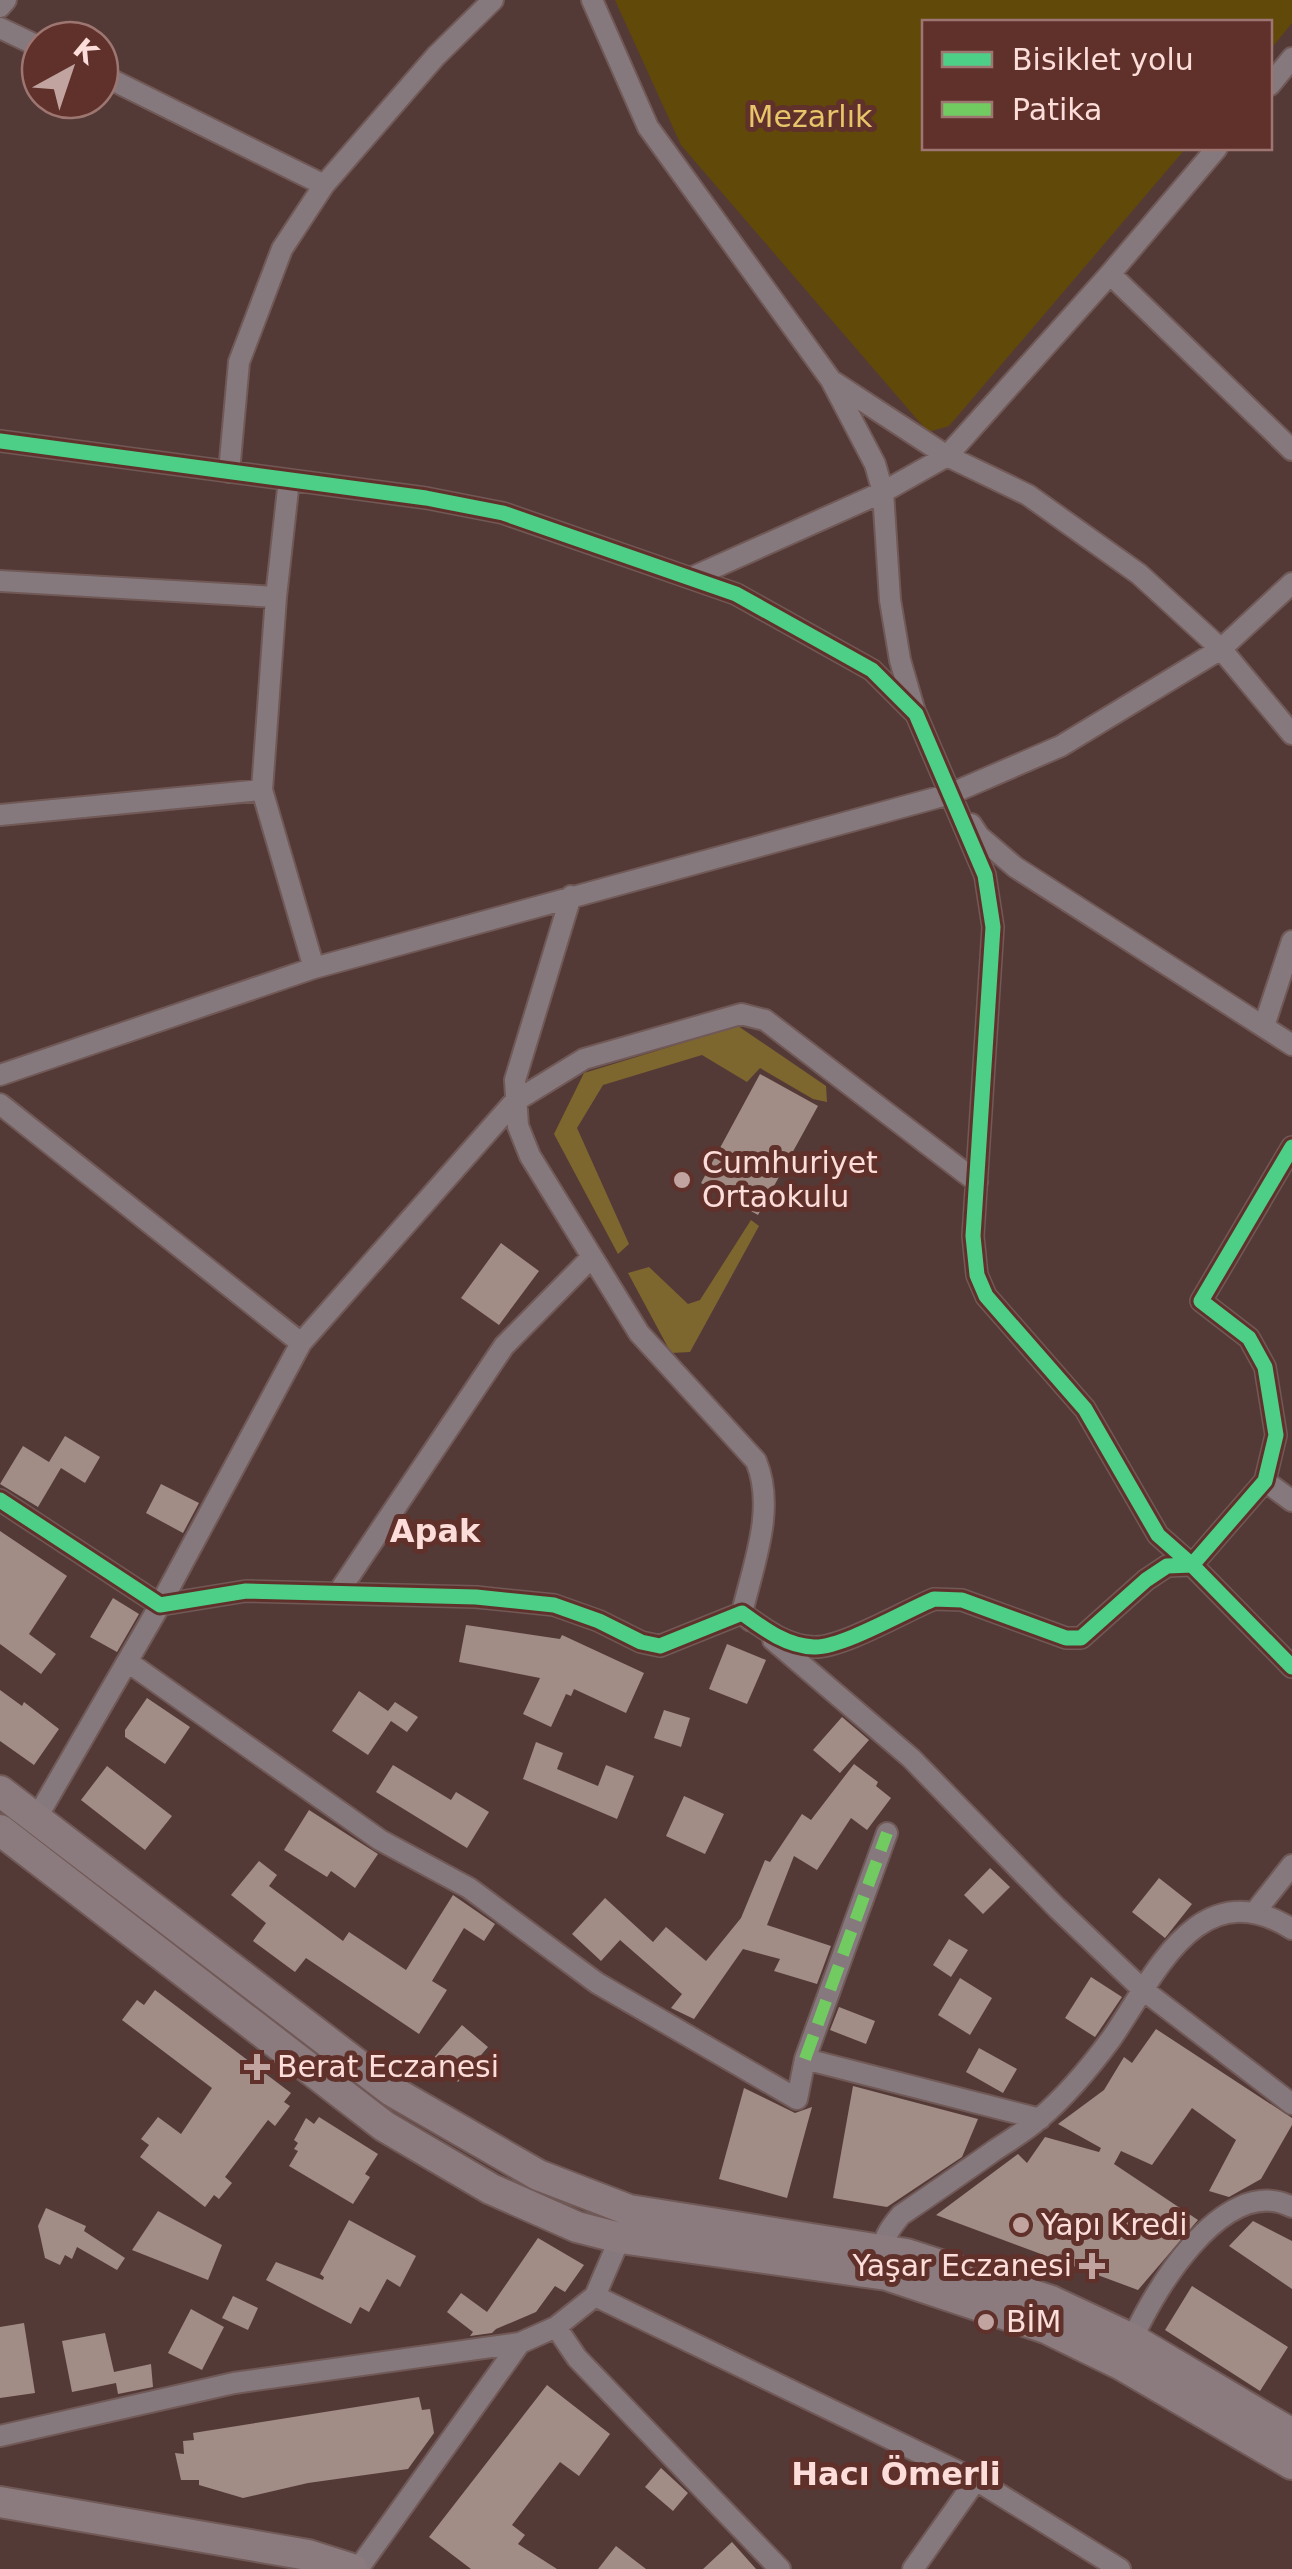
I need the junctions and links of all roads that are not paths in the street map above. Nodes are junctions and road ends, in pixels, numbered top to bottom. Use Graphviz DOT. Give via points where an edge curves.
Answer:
graph roads {
  1 [pos="6,0"];
  2 [pos="493,0"];
  3 [pos="592,0"];
  4 [pos="0,8"];
  5 [pos="1292,58"];
  6 [pos="120,83"];
  7 [pos="1272,83"];
  8 [pos="1215,150"];
  9 [pos="324,185"];
  10 [pos="1110,274"];
  11 [pos="831,380"];
  12 [pos="0,441"];
  13 [pos="1292,450"];
  14 [pos="947,456"];
  15 [pos="229,472"];
  16 [pos="289,480"];
  17 [pos="883,492"];
  18 [pos="693,576"];
  19 [pos="0,581"];
  20 [pos="1292,583"];
  21 [pos="276,597"];
  22 [pos="1221,648"];
  23 [pos="916,714"];
  24 [pos="1292,734"];
  25 [pos="262,790"];
  26 [pos="950,794"];
  27 [pos="0,815"];
  28 [pos="570,896"];
  29 [pos="1292,941"];
  30 [pos="314,968"];
  31 [pos="1264,1026"];
  32 [pos="1292,1045"];
  33 [pos="0,1075"];
  34 [pos="514,1102"];
  35 [pos="0,1104"];
  36 [pos="1292,1148"];
  37 [pos="977,1182"];
  38 [pos="592,1258"];
  39 [pos="300,1343"];
  40 [pos="1265,1481"];
  41 [pos="0,1500"];
  42 [pos="1292,1500"];
  43 [pos="1192,1565"];
  44 [pos="338,1592"];
  45 [pos="160,1606"];
  46 [pos="742,1613"];
  47 [pos="128,1662"];
  48 [pos="1292,1667"];
  49 [pos="0,1791"];
  50 [pos="36,1818"];
  51 [pos="887,1833"];
  52 [pos="10,1838"];
  53 [pos="1292,1865"];
  54 [pos="1255,1912"];
  55 [pos="1292,1929"];
  56 [pos="1142,1989"];
  57 [pos="805,2059"];
  58 [pos="1292,2104"];
  59 [pos="1040,2119"];
  60 [pos="1290,2201"];
  61 [pos="620,2238"];
  62 [pos="885,2263"];
  63 [pos="595,2296"];
  64 [pos="556,2327"];
  65 [pos="520,2343"];
  66 [pos="1127,2352"];
  67 [pos="1292,2434"];
  68 [pos="0,2436"];
  69 [pos="1292,2464"];
  70 [pos="976,2480"];
  71 [pos="0,2502"];
  72 [pos="306,2562"];
  73 [pos="355,2569"];
  74 [pos="780,2569"];
  75 [pos="913,2569"];
  76 [pos="1120,2569"];
  1 -- 4 [label="street"];
  2 -- 9 [label="street"];
  3 -- 11 [label="street" via="648,127"];
  5 -- 7 [label="street"];
  6 -- 9 [label="street"];
  8 -- 10 [label="street"];
  9 -- 15 [label="street" via="282,249 239,362"];
  10 -- 13 [label="street"];
  10 -- 14 [label="street"];
  11 -- 14 [label="street"];
  11 -- 17 [label="street"];
  12 -- 15 [label="street"];
  14 -- 17 [label="street"];
  14 -- 22 [label="street" via="1028,495 1081,531"];
  15 -- 16 [label="street"];
  16 -- 18 [label="street" via="503,513"];
  16 -- 21 [label="street"];
  17 -- 18 [label="street"];
  17 -- 23 [label="street" via="890,600"];
  18 -- 23 [label="street" via="872,670"];
  19 -- 21 [label="street"];
  20 -- 22 [label="street"];
  21 -- 25 [label="street"];
  22 -- 24 [label="street"];
  22 -- 26 [label="street" via="1061,746"];
  23 -- 26 [label="street"];
  25 -- 27 [label="street"];
  25 -- 30 [label="street"];
  26 -- 28 [label="street"];
  26 -- 31 [label="street" via="980,836 1015,867"];
  26 -- 37 [label="street" via="985,875 992,910"];
  28 -- 30 [label="street"];
  28 -- 34 [label="street" via="519,1060"];
  29 -- 31 [label="street"];
  30 -- 33 [label="street"];
  31 -- 32 [label="street"];
  34 -- 37 [label="street" via="584,1059 740,1014 766,1020"];
  34 -- 38 [label="street" via="530,1156"];
  34 -- 39 [label="street"];
  35 -- 39 [label="street"];
  36 -- 40 [label="street" via="1201,1301 1249,1338 1266,1367 1276,1436"];
  37 -- 43 [label="street" via="972,1254 986,1296 1065,1382 1144,1516"];
  38 -- 44 [label="street" via="504,1346"];
  38 -- 46 [label="street" via="639,1332 756,1461 766,1503"];
  39 -- 45 [label="street"];
  40 -- 42 [label="street"];
  40 -- 43 [label="street"];
  41 -- 45 [label="street"];
  43 -- 46 [label="street" via="1167,1566 1081,1638 948,1598 818,1647 773,1635"];
  43 -- 48 [label="street"];
  44 -- 45 [label="street" via="246,1592"];
  44 -- 46 [label="street" via="554,1606 660,1646"];
  45 -- 47 [label="street"];
  46 -- 56 [label="street" via="910,1758"];
  47 -- 50 [label="street"];
  47 -- 57 [label="street" via="380,1840 470,1888 597,1983 797,2100"];
  49 -- 50 [label="main road"];
  50 -- 52 [label="main road"];
  50 -- 62 [label="main road" via="392,2091 538,2175 628,2210"];
  51 -- 57 [label="street"];
  52 -- 61 [label="main road" via="384,2126 492,2189"];
  53 -- 54 [label="street"];
  54 -- 55 [label="street"];
  54 -- 56 [label="street" via="1223,1913 1199,1924"];
  56 -- 58 [label="street"];
  56 -- 59 [label="street" via="1109,2041"];
  57 -- 59 [label="street"];
  59 -- 62 [label="street" via="900,2216 888,2230"];
  60 -- 66 [label="street" via="1255,2200 1218,2221 1162,2282"];
  61 -- 62 [label="main road"];
  61 -- 63 [label="street"];
  62 -- 66 [label="main road" via="906,2254 1051,2301"];
  63 -- 64 [label="street"];
  63 -- 70 [label="street"];
  64 -- 65 [label="street"];
  64 -- 74 [label="street" via="576,2358"];
  65 -- 68 [label="street" via="234,2383"];
  65 -- 73 [label="street"];
  66 -- 67 [label="main road"];
  66 -- 69 [label="main road"];
  70 -- 75 [label="street"];
  70 -- 76 [label="street"];
  71 -- 72 [label="main road"];
  72 -- 73 [label="main road"];
}
